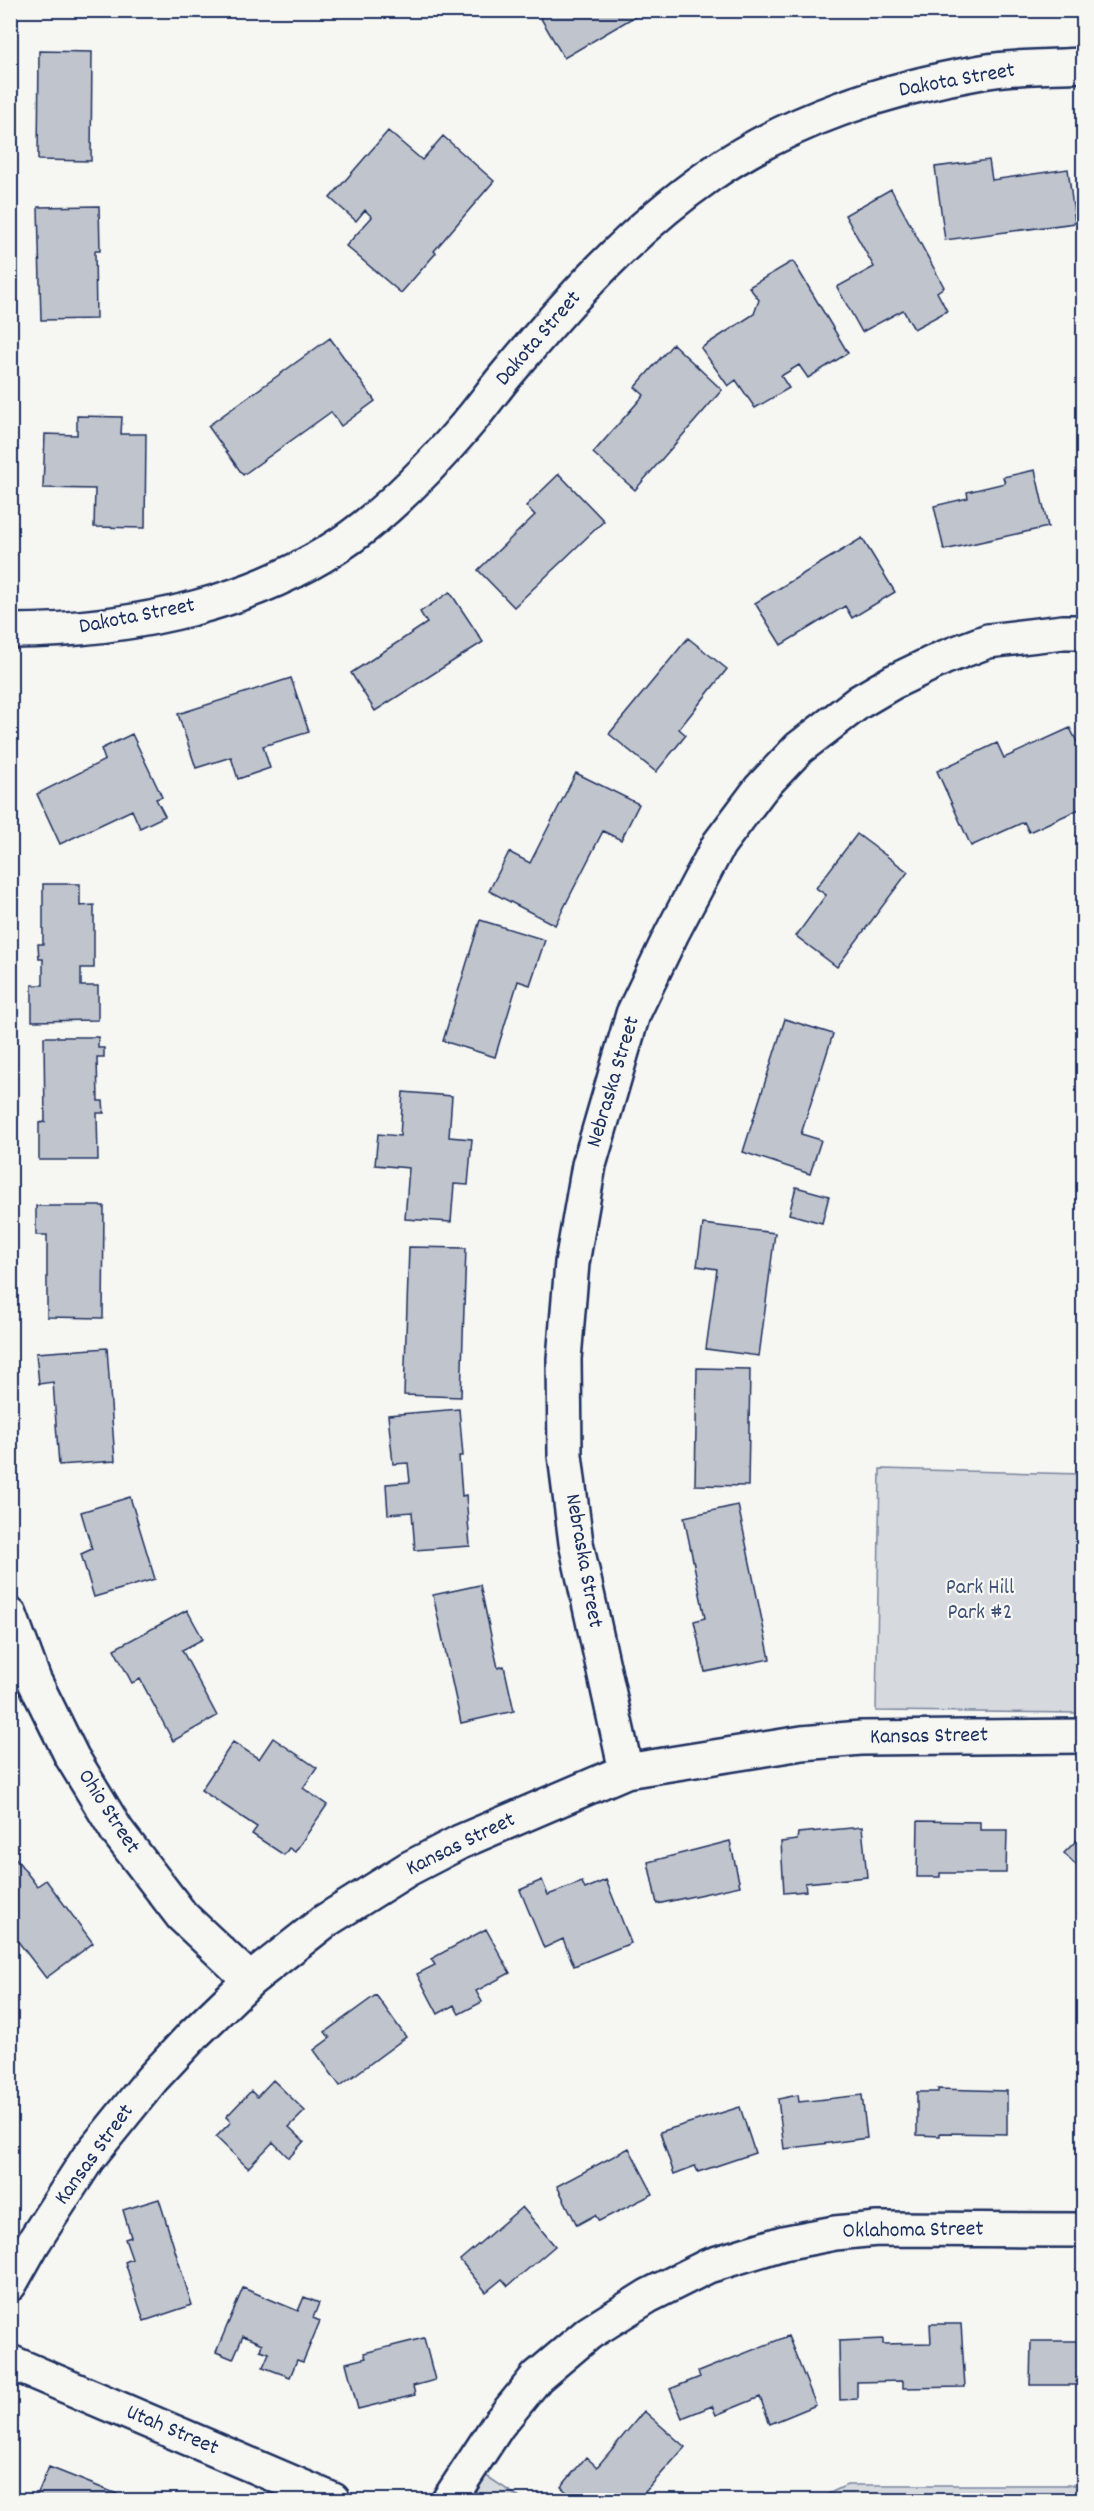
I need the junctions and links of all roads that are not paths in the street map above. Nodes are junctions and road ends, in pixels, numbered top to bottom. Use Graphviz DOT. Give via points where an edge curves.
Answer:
graph roads {
  1 [pos="1083,65"];
  2 [pos="10,631"];
  3 [pos="1083,632"];
  4 [pos="10,1615"];
  5 [pos="1083,1736"];
  6 [pos="626,1771"];
  7 [pos="250,1980"];
  8 [pos="1083,2230"];
  9 [pos="10,2284"];
  10 [pos="10,2362"];
  11 [pos="333,2500"];
  12 [pos="449,2500"];
  1 -- 2 [label="street, Dakota Street" via="985,71 897,91 819,118 761,144 711,174 607,261 409,487 362,528 321,556 249,590 188,609 125,624"];
  3 -- 6 [label="street, Nebraska Street" via="988,641 943,658 892,682 813,736 761,788 718,844 633,1014 589,1165 572,1263 564,1359 565,1455 576,1543"];
  4 -- 7 [label="street, Ohio Street" via="34,1680 72,1757 117,1831 182,1916"];
  5 -- 6 [label="street, Kansas Street" via="861,1738 802,1743"];
  6 -- 7 [label="street, Kansas Street" via="460,1842 408,1869 326,1921"];
  7 -- 9 [label="street, Kansas Street" via="152,2079 88,2158"];
  8 -- 12 [label="street, Oklahoma Street" via="877,2229 835,2233 783,2243 708,2266 648,2296 589,2333 537,2377 498,2425"];
  10 -- 11 [label="street, Utah Street"];
}
